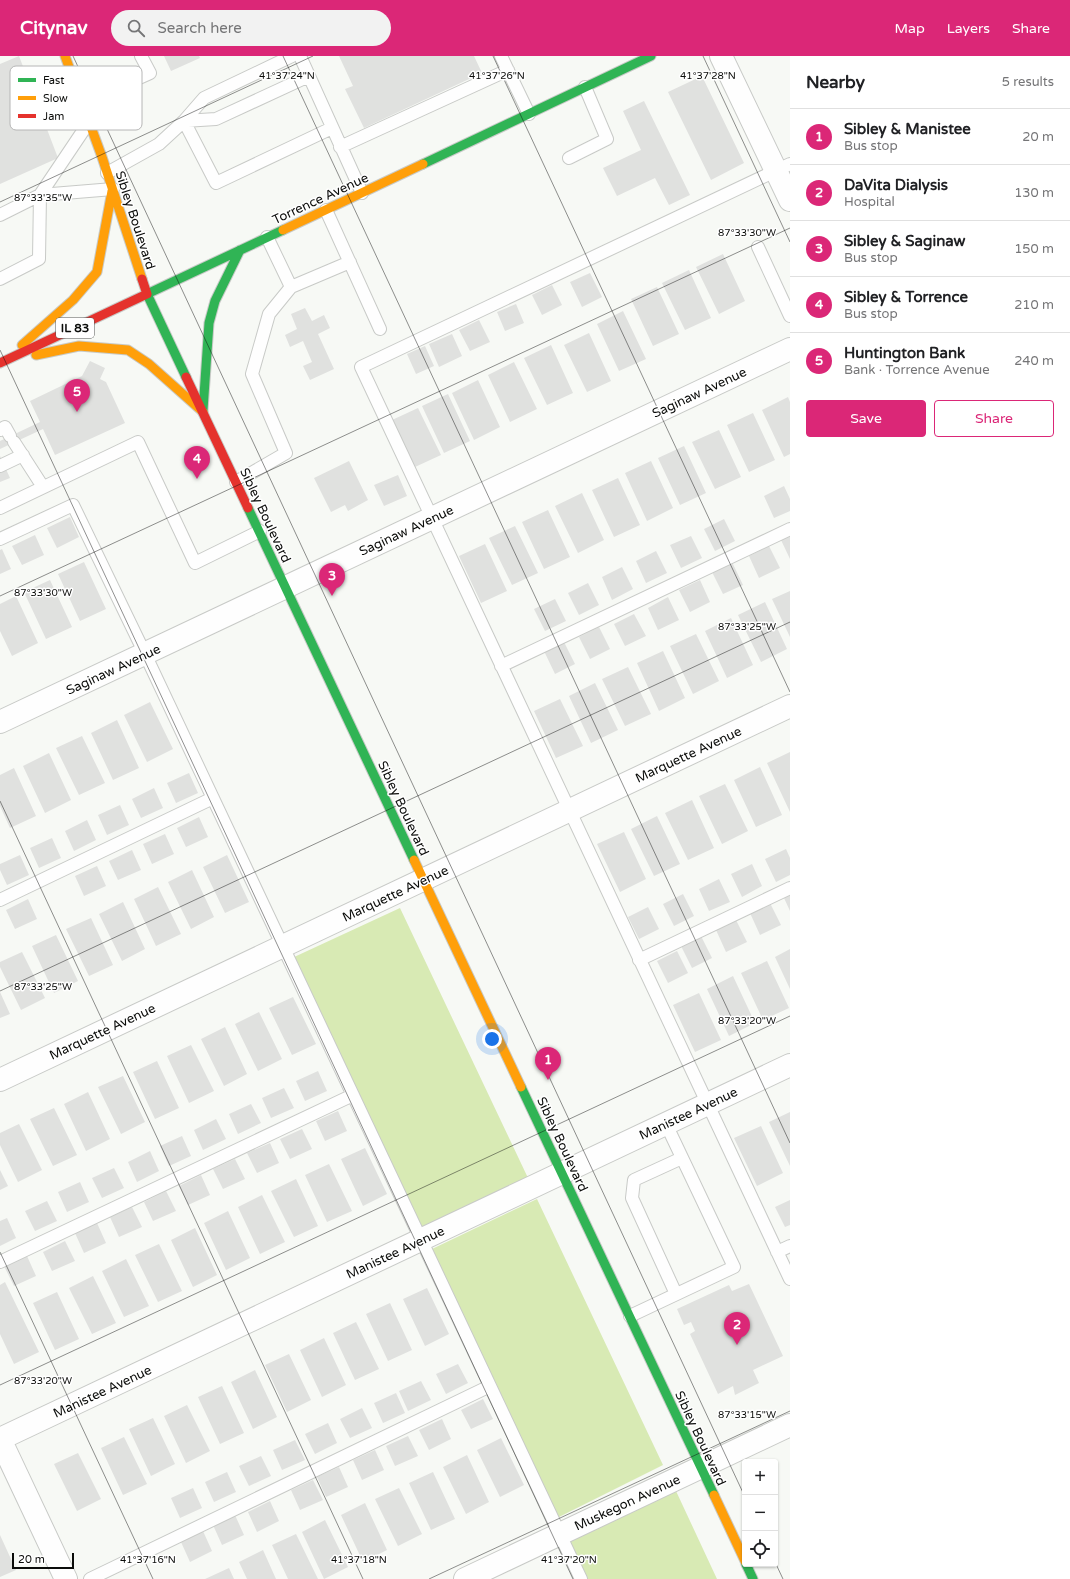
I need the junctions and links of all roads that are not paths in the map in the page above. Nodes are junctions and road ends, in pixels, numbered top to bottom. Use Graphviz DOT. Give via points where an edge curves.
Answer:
graph roads {
  1 [pos="65,56"];
  2 [pos="141,56"];
  3 [pos="292,56"];
  4 [pos="300,56"];
  5 [pos="501,56"];
  6 [pos="651,56"];
  7 [pos="721,56"];
  8 [pos="69,66"];
  9 [pos="508,70"];
  10 [pos="308,76"];
  11 [pos="142,77"];
  12 [pos="585,87"];
  13 [pos="529,114"];
  14 [pos="184,121"];
  15 [pos="332,128"];
  16 [pos="84,130"];
  17 [pos="92,130"];
  18 [pos="340,147"];
  19 [pos="569,158"];
  20 [pos="783,167"];
  21 [pos="107,173"];
  22 [pos="113,189"];
  23 [pos="362,193"];
  24 [pos="40,195"];
  25 [pos="790,200"];
  26 [pos="326,210"];
  27 [pos="0,215"];
  28 [pos="267,237"];
  29 [pos="758,247"];
  30 [pos="240,250"];
  31 [pos="350,262"];
  32 [pos="0,279"];
  33 [pos="291,287"];
  34 [pos="147,294"];
  35 [pos="790,316"];
  36 [pos="380,329"];
  37 [pos="790,349"];
  38 [pos="2,362"];
  39 [pos="203,412"];
  40 [pos="8,436"];
  41 [pos="23,456"];
  42 [pos="0,466"];
  43 [pos="236,482"];
  44 [pos="43,487"];
  45 [pos="0,508"];
  46 [pos="432,518"];
  47 [pos="790,529"];
  48 [pos="260,531"];
  49 [pos="0,539"];
  50 [pos="286,587"];
  51 [pos="145,654"];
  52 [pos="501,666"];
  53 [pos="790,706"];
  54 [pos="0,722"];
  55 [pos="213,798"];
  56 [pos="569,810"];
  57 [pos="424,879"];
  58 [pos="790,888"];
  59 [pos="0,900"];
  60 [pos="283,946"];
  61 [pos="639,960"];
  62 [pos="790,1065"];
  63 [pos="0,1080"];
  64 [pos="353,1095"];
  65 [pos="706,1105"];
  66 [pos="666,1124"];
  67 [pos="682,1158"];
  68 [pos="562,1173"];
  69 [pos="422,1239"];
  70 [pos="790,1246"];
  71 [pos="777,1252"];
  72 [pos="0,1262"];
  73 [pos="790,1280"];
  74 [pos="676,1294"];
  75 [pos="630,1316"];
  76 [pos="490,1386"];
  77 [pos="790,1425"];
  78 [pos="0,1439"];
  79 [pos="701,1467"];
  80 [pos="560,1534"];
  81 [pos="742,1555"];
  82 [pos="748,1567"];
  83 [pos="66,1579"];
  84 [pos="90,1579"];
  85 [pos="465,1579"];
  86 [pos="581,1579"];
  87 [pos="754,1579"];
  1 -- 8 [label="main road, Sibley Boulevard"];
  2 -- 11 [label="lane" via="150,73"];
  3 -- 14 [label="lane" via="204,98"];
  4 -- 10 [label="lane"];
  5 -- 9 [label="lane"];
  6 -- 12 [label="main road, Torrence Avenue"];
  7 -- 20 [label="street"];
  9 -- 13 [label="lane"];
  9 -- 18 [label="lane"];
  10 -- 14 [label="lane" via="216,120"];
  10 -- 15 [label="lane"];
  12 -- 13 [label="main road, Torrence Avenue"];
  12 -- 19 [label="lane" via="607,139"];
  13 -- 23 [label="main road, Torrence Avenue"];
  14 -- 15 [label="lane" via="216,183"];
  14 -- 21 [label="lane" via="159,144"];
  15 -- 18 [label="lane"];
  16 -- 24 [label="lane"];
  17 -- 21 [label="main road, Sibley Boulevard"];
  18 -- 23 [label="lane"];
  20 -- 25 [label="street"];
  20 -- 46 [label="lane" via="360,367"];
  21 -- 22 [label="main road, Sibley Boulevard"];
  22 -- 24 [label="lane"];
  22 -- 34 [label="main road, Sibley Boulevard"];
  22 -- 38 [label="main road" via="97,272 73,300"];
  23 -- 26 [label="main road, Torrence Avenue"];
  24 -- 27 [label="lane"];
  24 -- 32 [label="lane" via="39,259"];
  26 -- 28 [label="main road, Torrence Avenue"];
  26 -- 31 [label="lane"];
  28 -- 30 [label="main road, Torrence Avenue"];
  28 -- 33 [label="lane"];
  29 -- 35 [label="lane"];
  30 -- 34 [label="main road, Torrence Avenue"];
  30 -- 39 [label="main road" via="215,301 209,323"];
  31 -- 33 [label="lane"];
  31 -- 36 [label="lane"];
  33 -- 43 [label="lane" via="269,314 252,374 286,453"];
  34 -- 38 [label="main road, Torrence Avenue / IL 83"];
  34 -- 39 [label="main road, Sibley Boulevard"];
  37 -- 46 [label="street, Saginaw Avenue"];
  38 -- 39 [label="main road" via="80,346 128,350 149,364"];
  39 -- 43 [label="main road, Sibley Boulevard"];
  40 -- 41 [label="lane"];
  41 -- 42 [label="lane"];
  41 -- 44 [label="lane"];
  43 -- 48 [label="main road, Sibley Boulevard"];
  44 -- 45 [label="lane"];
  44 -- 48 [label="lane" via="138,442 195,563"];
  46 -- 50 [label="street, Saginaw Avenue"];
  46 -- 52 [label="lane"];
  47 -- 52 [label="lane"];
  48 -- 50 [label="main road, Sibley Boulevard"];
  49 -- 51 [label="lane" via="73,505"];
  50 -- 51 [label="street, Saginaw Avenue"];
  50 -- 57 [label="main road, Sibley Boulevard"];
  51 -- 54 [label="street, Saginaw Avenue"];
  51 -- 55 [label="lane"];
  52 -- 56 [label="lane"];
  53 -- 56 [label="street, Marquette Avenue"];
  55 -- 59 [label="lane"];
  55 -- 60 [label="lane"];
  56 -- 57 [label="street, Marquette Avenue"];
  56 -- 61 [label="lane"];
  57 -- 60 [label="street, Marquette Avenue"];
  57 -- 68 [label="main road, Sibley Boulevard"];
  58 -- 61 [label="lane"];
  60 -- 63 [label="street, Marquette Avenue"];
  60 -- 64 [label="lane"];
  61 -- 65 [label="lane"];
  62 -- 65 [label="street, Manistee Avenue"];
  64 -- 69 [label="lane"];
  64 -- 72 [label="lane"];
  65 -- 66 [label="street, Manistee Avenue"];
  65 -- 71 [label="lane"];
  66 -- 67 [label="lane"];
  66 -- 68 [label="street, Manistee Avenue"];
  67 -- 74 [label="lane" via="634,1180 632,1198"];
  67 -- 74 [label="lane" via="734,1267"];
  68 -- 69 [label="street, Manistee Avenue"];
  68 -- 75 [label="main road, Sibley Boulevard"];
  69 -- 76 [label="lane"];
  69 -- 78 [label="street, Manistee Avenue"];
  70 -- 71 [label="lane"];
  71 -- 73 [label="lane"];
  74 -- 75 [label="lane"];
  75 -- 79 [label="main road, Sibley Boulevard"];
  76 -- 80 [label="lane"];
  76 -- 84 [label="lane"];
  77 -- 79 [label="street, Muskegon Avenue"];
  78 -- 83 [label="street"];
  79 -- 80 [label="street, Muskegon Avenue"];
  79 -- 81 [label="main road, Sibley Boulevard"];
  80 -- 85 [label="street, Muskegon Avenue"];
  80 -- 86 [label="lane"];
  82 -- 87 [label="main road"];
}
